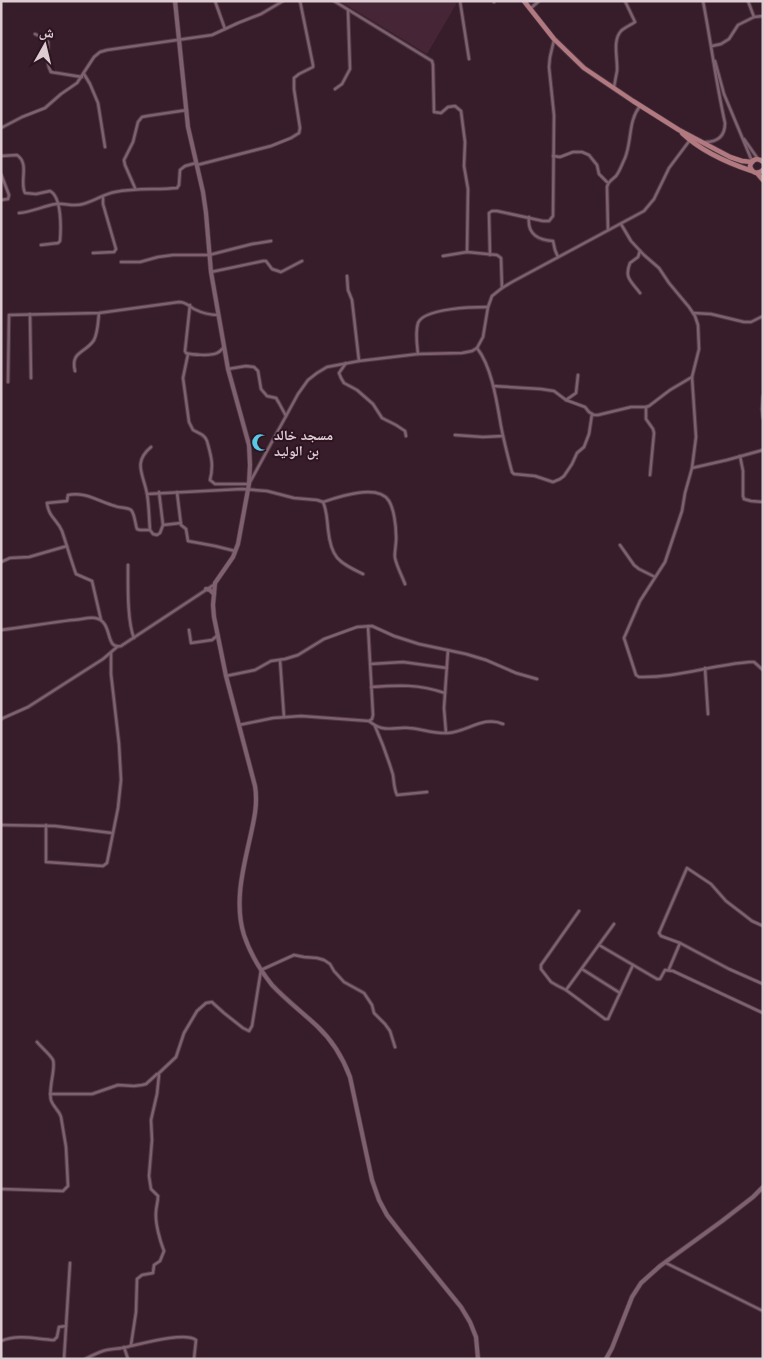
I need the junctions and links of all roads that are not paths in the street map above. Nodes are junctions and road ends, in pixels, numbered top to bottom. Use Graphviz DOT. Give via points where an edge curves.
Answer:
graph roads {
  1 [pos="175,1"];
  2 [pos="214,1"];
  3 [pos="284,1"];
  4 [pos="300,1"];
  5 [pos="334,1"];
  6 [pos="460,1"];
  7 [pos="524,1"];
  8 [pos="539,1"];
  9 [pos="625,1"];
  10 [pos="703,1"];
  11 [pos="748,1"];
  12 [pos="530,9"];
  13 [pos="348,10"];
  14 [pos="763,16"];
  15 [pos="754,17"];
  16 [pos="225,29"];
  17 [pos="35,34"];
  18 [pos="179,39"];
  19 [pos="554,39"];
  20 [pos="712,48"];
  21 [pos="469,59"];
  22 [pos="83,75"];
  23 [pos="614,87"];
  24 [pos="335,89"];
  25 [pos="640,106"];
  26 [pos="187,110"];
  27 [pos="1,128"];
  28 [pos="742,136"];
  29 [pos="690,137"];
  30 [pos="105,147"];
  31 [pos="1,156"];
  32 [pos="552,156"];
  33 [pos="761,161"];
  34 [pos="752,162"];
  35 [pos="197,164"];
  36 [pos="763,170"];
  37 [pos="755,172"];
  38 [pos="1,174"];
  39 [pos="763,180"];
  40 [pos="608,182"];
  41 [pos="136,189"];
  42 [pos="104,196"];
  43 [pos="1,200"];
  44 [pos="58,204"];
  45 [pos="19,213"];
  46 [pos="529,217"];
  47 [pos="621,224"];
  48 [pos="608,230"];
  49 [pos="271,241"];
  50 [pos="41,245"];
  51 [pos="640,250"];
  52 [pos="467,252"];
  53 [pos="93,253"];
  54 [pos="490,254"];
  55 [pos="209,255"];
  56 [pos="443,256"];
  57 [pos="558,257"];
  58 [pos="302,261"];
  59 [pos="121,262"];
  60 [pos="211,272"];
  61 [pos="347,276"];
  62 [pos="502,288"];
  63 [pos="640,293"];
  64 [pos="190,305"];
  65 [pos="488,307"];
  66 [pos="99,313"];
  67 [pos="693,313"];
  68 [pos="30,314"];
  69 [pos="218,315"];
  70 [pos="763,316"];
  71 [pos="224,347"];
  72 [pos="477,348"];
  73 [pos="188,354"];
  74 [pos="418,354"];
  75 [pos="359,361"];
  76 [pos="346,363"];
  77 [pos="228,369"];
  78 [pos="75,371"];
  79 [pos="578,375"];
  80 [pos="692,377"];
  81 [pos="31,378"];
  82 [pos="8,382"];
  83 [pos="493,386"];
  84 [pos="763,396"];
  85 [pos="566,400"];
  86 [pos="646,407"];
  87 [pos="592,414"];
  88 [pos="286,416"];
  89 [pos="763,418"];
  90 [pos="455,435"];
  91 [pos="406,436"];
  92 [pos="503,436"];
  93 [pos="151,447"];
  94 [pos="763,450"];
  95 [pos="740,456"];
  96 [pos="692,468"];
  97 [pos="650,474"];
  98 [pos="249,486"];
  99 [pos="159,492"];
  100 [pos="177,492"];
  101 [pos="147,494"];
  102 [pos="323,502"];
  103 [pos="763,502"];
  104 [pos="180,523"];
  105 [pos="163,525"];
  106 [pos="150,530"];
  107 [pos="620,545"];
  108 [pos="67,546"];
  109 [pos="236,551"];
  110 [pos="1,562"];
  111 [pos="128,565"];
  112 [pos="363,574"];
  113 [pos="655,577"];
  114 [pos="215,583"];
  115 [pos="405,584"];
  116 [pos="206,589"];
  117 [pos="214,594"];
  118 [pos="100,620"];
  119 [pos="368,626"];
  120 [pos="1,630"];
  121 [pos="189,630"];
  122 [pos="218,635"];
  123 [pos="134,638"];
  124 [pos="117,647"];
  125 [pos="448,650"];
  126 [pos="111,652"];
  127 [pos="280,660"];
  128 [pos="370,664"];
  129 [pos="447,668"];
  130 [pos="705,668"];
  131 [pos="763,670"];
  132 [pos="226,676"];
  133 [pos="537,679"];
  134 [pos="371,687"];
  135 [pos="445,693"];
  136 [pos="708,714"];
  137 [pos="284,717"];
  138 [pos="1,719"];
  139 [pos="369,721"];
  140 [pos="503,724"];
  141 [pos="239,725"];
  142 [pos="375,726"];
  143 [pos="446,733"];
  144 [pos="427,792"];
  145 [pos="1,825"];
  146 [pos="46,825"];
  147 [pos="112,833"];
  148 [pos="579,911"];
  149 [pos="614,924"];
  150 [pos="763,926"];
  151 [pos="680,943"];
  152 [pos="599,946"];
  153 [pos="633,965"];
  154 [pos="582,969"];
  155 [pos="261,970"];
  156 [pos="669,970"];
  157 [pos="763,984"];
  158 [pos="566,990"];
  159 [pos="620,993"];
  160 [pos="763,1013"];
  161 [pos="37,1042"];
  162 [pos="395,1047"];
  163 [pos="158,1074"];
  164 [pos="50,1094"];
  165 [pos="763,1187"];
  166 [pos="1,1189"];
  167 [pos="665,1262"];
  168 [pos="70,1263"];
  169 [pos="763,1311"];
  170 [pos="66,1326"];
  171 [pos="1,1341"];
  172 [pos="131,1345"];
  173 [pos="124,1347"];
  174 [pos="64,1359"];
  175 [pos="84,1359"];
  176 [pos="128,1359"];
  177 [pos="194,1359"];
  178 [pos="478,1359"];
  179 [pos="606,1359"];
  1 -- 18 [label="street"];
  2 -- 16 [label="street"];
  3 -- 16 [label="street"];
  4 -- 35 [label="street" via="313,67 294,78 298,133 271,146"];
  5 -- 13 [label="street"];
  6 -- 21 [label="street"];
  7 -- 12 [label="main road"];
  8 -- 12 [label="street"];
  9 -- 23 [label="street" via="635,22 618,35"];
  10 -- 20 [label="street"];
  11 -- 15 [label="street"];
  12 -- 19 [label="main road"];
  13 -- 24 [label="street" via="350,68 343,83"];
  13 -- 52 [label="street" via="432,61 434,112 441,113 455,106 460,111 468,189"];
  14 -- 15 [label="street"];
  15 -- 20 [label="street" via="738,25 729,39"];
  16 -- 18 [label="street" via="204,37"];
  17 -- 22 [label="street" via="48,42 50,70"];
  18 -- 22 [label="street" via="100,52"];
  18 -- 26 [label="street"];
  19 -- 23 [label="main road" via="584,68"];
  19 -- 32 [label="street" via="549,67 554,115"];
  20 -- 28 [label="street" via="724,94"];
  20 -- 29 [label="street" via="725,129 716,141 706,142"];
  22 -- 27 [label="street" via="45,108"];
  22 -- 30 [label="street" via="98,100"];
  23 -- 25 [label="main road"];
  25 -- 29 [label="main road"];
  25 -- 40 [label="street" via="632,122 626,156 616,176"];
  26 -- 35 [label="street"];
  26 -- 41 [label="street" via="146,116 138,122 124,163"];
  28 -- 33 [label="street"];
  28 -- 34 [label="street"];
  29 -- 34 [label="main road" via="730,157"];
  29 -- 37 [label="main road" via="721,159"];
  29 -- 47 [label="street" via="649,206"];
  31 -- 44 [label="street" via="20,156 24,166 25,193 52,191"];
  32 -- 40 [label="street" via="573,152 589,155 599,174"];
  32 -- 46 [label="street" via="552,216 549,221"];
  33 -- 34 [label="main road"];
  34 -- 37 [label="main road" via="750,166"];
  35 -- 41 [label="street" via="180,170 177,188"];
  35 -- 55 [label="street" via="206,213"];
  36 -- 37 [label="main road"];
  37 -- 39 [label="main road"];
  38 -- 43 [label="street" via="9,195"];
  40 -- 48 [label="street"];
  41 -- 42 [label="street"];
  42 -- 44 [label="street" via="79,206"];
  42 -- 53 [label="street" via="103,204 116,249 114,252"];
  44 -- 45 [label="street"];
  44 -- 50 [label="street" via="60,241"];
  46 -- 54 [label="street" via="497,211 489,213"];
  46 -- 57 [label="street" via="533,233 540,239 554,241"];
  47 -- 48 [label="street"];
  47 -- 51 [label="street"];
  48 -- 57 [label="street"];
  49 -- 55 [label="street"];
  51 -- 63 [label="street" via="627,272 629,280"];
  51 -- 67 [label="street" via="659,268"];
  52 -- 54 [label="street"];
  52 -- 56 [label="street"];
  54 -- 62 [label="street" via="501,258"];
  55 -- 59 [label="street"];
  55 -- 60 [label="street"];
  57 -- 62 [label="street"];
  58 -- 60 [label="street" via="281,272 272,270 263,261"];
  60 -- 69 [label="street"];
  61 -- 75 [label="street"];
  62 -- 65 [label="street" via="492,296"];
  64 -- 66 [label="street" via="180,302"];
  64 -- 69 [label="street" via="196,310"];
  64 -- 73 [label="street" via="185,350"];
  65 -- 72 [label="street" via="483,337"];
  65 -- 74 [label="street" via="456,308 423,318 417,326"];
  66 -- 68 [label="street"];
  66 -- 78 [label="street" via="94,341 76,355"];
  67 -- 70 [label="street" via="744,322"];
  67 -- 80 [label="street" via="698,325 700,348"];
  68 -- 81 [label="street"];
  68 -- 82 [label="street" via="8,317"];
  69 -- 71 [label="street"];
  71 -- 73 [label="street" via="216,354"];
  71 -- 77 [label="street"];
  72 -- 74 [label="street" via="462,353"];
  72 -- 83 [label="street"];
  73 -- 98 [label="street" via="183,378 189,422 193,430 206,438 213,460 210,480 215,484"];
  74 -- 75 [label="street"];
  75 -- 76 [label="street"];
  76 -- 88 [label="street" via="327,367 308,380"];
  76 -- 91 [label="street" via="339,373 344,383 373,404 382,418 405,431"];
  77 -- 88 [label="street" via="254,368 258,372 260,389 280,402"];
  77 -- 98 [label="street" via="249,445"];
  79 -- 85 [label="street" via="576,392"];
  80 -- 86 [label="street"];
  80 -- 96 [label="street" via="696,437"];
  83 -- 85 [label="street" via="541,389"];
  83 -- 92 [label="street"];
  84 -- 89 [label="street"];
  85 -- 87 [label="street" via="585,407"];
  86 -- 87 [label="street" via="631,406"];
  86 -- 97 [label="street" via="646,419 654,429"];
  87 -- 92 [label="street" via="590,434 584,447 564,476 553,482 513,473"];
  88 -- 98 [label="street"];
  90 -- 92 [label="street"];
  93 -- 101 [label="street" via="139,468"];
  94 -- 95 [label="street"];
  95 -- 96 [label="street"];
  95 -- 103 [label="street" via="743,496 746,500"];
  96 -- 113 [label="street" via="680,519 665,562"];
  98 -- 100 [label="street"];
  98 -- 102 [label="street"];
  98 -- 109 [label="street"];
  99 -- 100 [label="street"];
  99 -- 101 [label="street"];
  99 -- 105 [label="street"];
  100 -- 104 [label="street"];
  101 -- 106 [label="street"];
  102 -- 112 [label="street" via="332,552 348,567"];
  102 -- 115 [label="street" via="360,492 388,499 396,527 395,558"];
  104 -- 105 [label="street"];
  104 -- 109 [label="street" via="187,531 188,541"];
  105 -- 106 [label="street" via="157,535"];
  106 -- 108 [label="street" via="138,529 129,510 71,494 65,502 47,503"];
  107 -- 113 [label="street" via="634,565"];
  108 -- 110 [label="street"];
  108 -- 118 [label="street" via="76,574 92,581"];
  109 -- 114 [label="street"];
  111 -- 123 [label="street"];
  113 -- 130 [label="street" via="624,638 636,675 662,676"];
  114 -- 116 [label="street"];
  114 -- 117 [label="street"];
  116 -- 117 [label="street"];
  116 -- 123 [label="street"];
  117 -- 122 [label="street"];
  118 -- 120 [label="street" via="92,618"];
  118 -- 124 [label="street" via="107,627 110,641"];
  119 -- 125 [label="street" via="419,644"];
  119 -- 127 [label="street" via="324,639"];
  119 -- 128 [label="street"];
  121 -- 122 [label="street" via="190,642 212,640"];
  122 -- 132 [label="street"];
  123 -- 124 [label="street"];
  124 -- 126 [label="street"];
  125 -- 129 [label="street"];
  125 -- 133 [label="street"];
  126 -- 138 [label="street" via="28,707"];
  126 -- 147 [label="street" via="121,780"];
  127 -- 132 [label="street" via="271,660 255,670"];
  127 -- 137 [label="street"];
  128 -- 129 [label="street" via="403,662"];
  128 -- 134 [label="street"];
  129 -- 135 [label="street"];
  130 -- 131 [label="street" via="754,662"];
  130 -- 136 [label="street"];
  132 -- 141 [label="street"];
  134 -- 135 [label="street" via="407,685"];
  134 -- 139 [label="street" via="373,715"];
  135 -- 143 [label="street"];
  137 -- 139 [label="street"];
  137 -- 141 [label="street"];
  139 -- 142 [label="street"];
  140 -- 143 [label="street" via="491,720"];
  141 -- 155 [label="street" via="257,797 241,879 240,910 244,934"];
  142 -- 143 [label="street"];
  142 -- 144 [label="street" via="397,795"];
  145 -- 146 [label="street"];
  146 -- 147 [label="street"];
  146 -- 147 [label="street" via="45,861 48,863 103,866 108,860"];
  148 -- 158 [label="street" via="540,967 551,982"];
  149 -- 152 [label="street"];
  150 -- 151 [label="street" via="752,921 726,901 711,884 687,868 659,932 661,936"];
  151 -- 156 [label="street"];
  151 -- 157 [label="street"];
  152 -- 153 [label="street"];
  152 -- 154 [label="street"];
  153 -- 156 [label="street" via="657,979"];
  153 -- 159 [label="street"];
  154 -- 158 [label="street"];
  154 -- 159 [label="street"];
  155 -- 162 [label="street" via="294,955 324,960 344,982 364,993 374,1013 390,1031"];
  155 -- 163 [label="street" via="251,1029 246,1030 212,1002 206,1003 197,1011 184,1033 176,1058"];
  155 -- 178 [label="street" via="283,996 318,1027 344,1060 379,1200 387,1215 470,1322 476,1337"];
  156 -- 160 [label="street"];
  158 -- 159 [label="street" via="605,1019 608,1019"];
  161 -- 164 [label="street" via="53,1063"];
  163 -- 164 [label="street" via="142,1085 118,1085 92,1094"];
  163 -- 172 [label="street" via="151,1120 149,1176 150,1186 158,1196 156,1222 164,1251 160,1261 154,1265 153,1274 137,1279"];
  164 -- 166 [label="street" via="61,1117 68,1186 63,1190"];
  165 -- 167 [label="street"];
  167 -- 169 [label="street"];
  167 -- 179 [label="street" via="632,1297"];
  168 -- 170 [label="street"];
  170 -- 171 [label="street" via="59,1327 54,1340 15,1337"];
  170 -- 174 [label="street"];
  172 -- 173 [label="street"];
  172 -- 177 [label="street" via="192,1338 196,1340"];
  173 -- 175 [label="street" via="104,1350"];
  173 -- 176 [label="street"];
}
